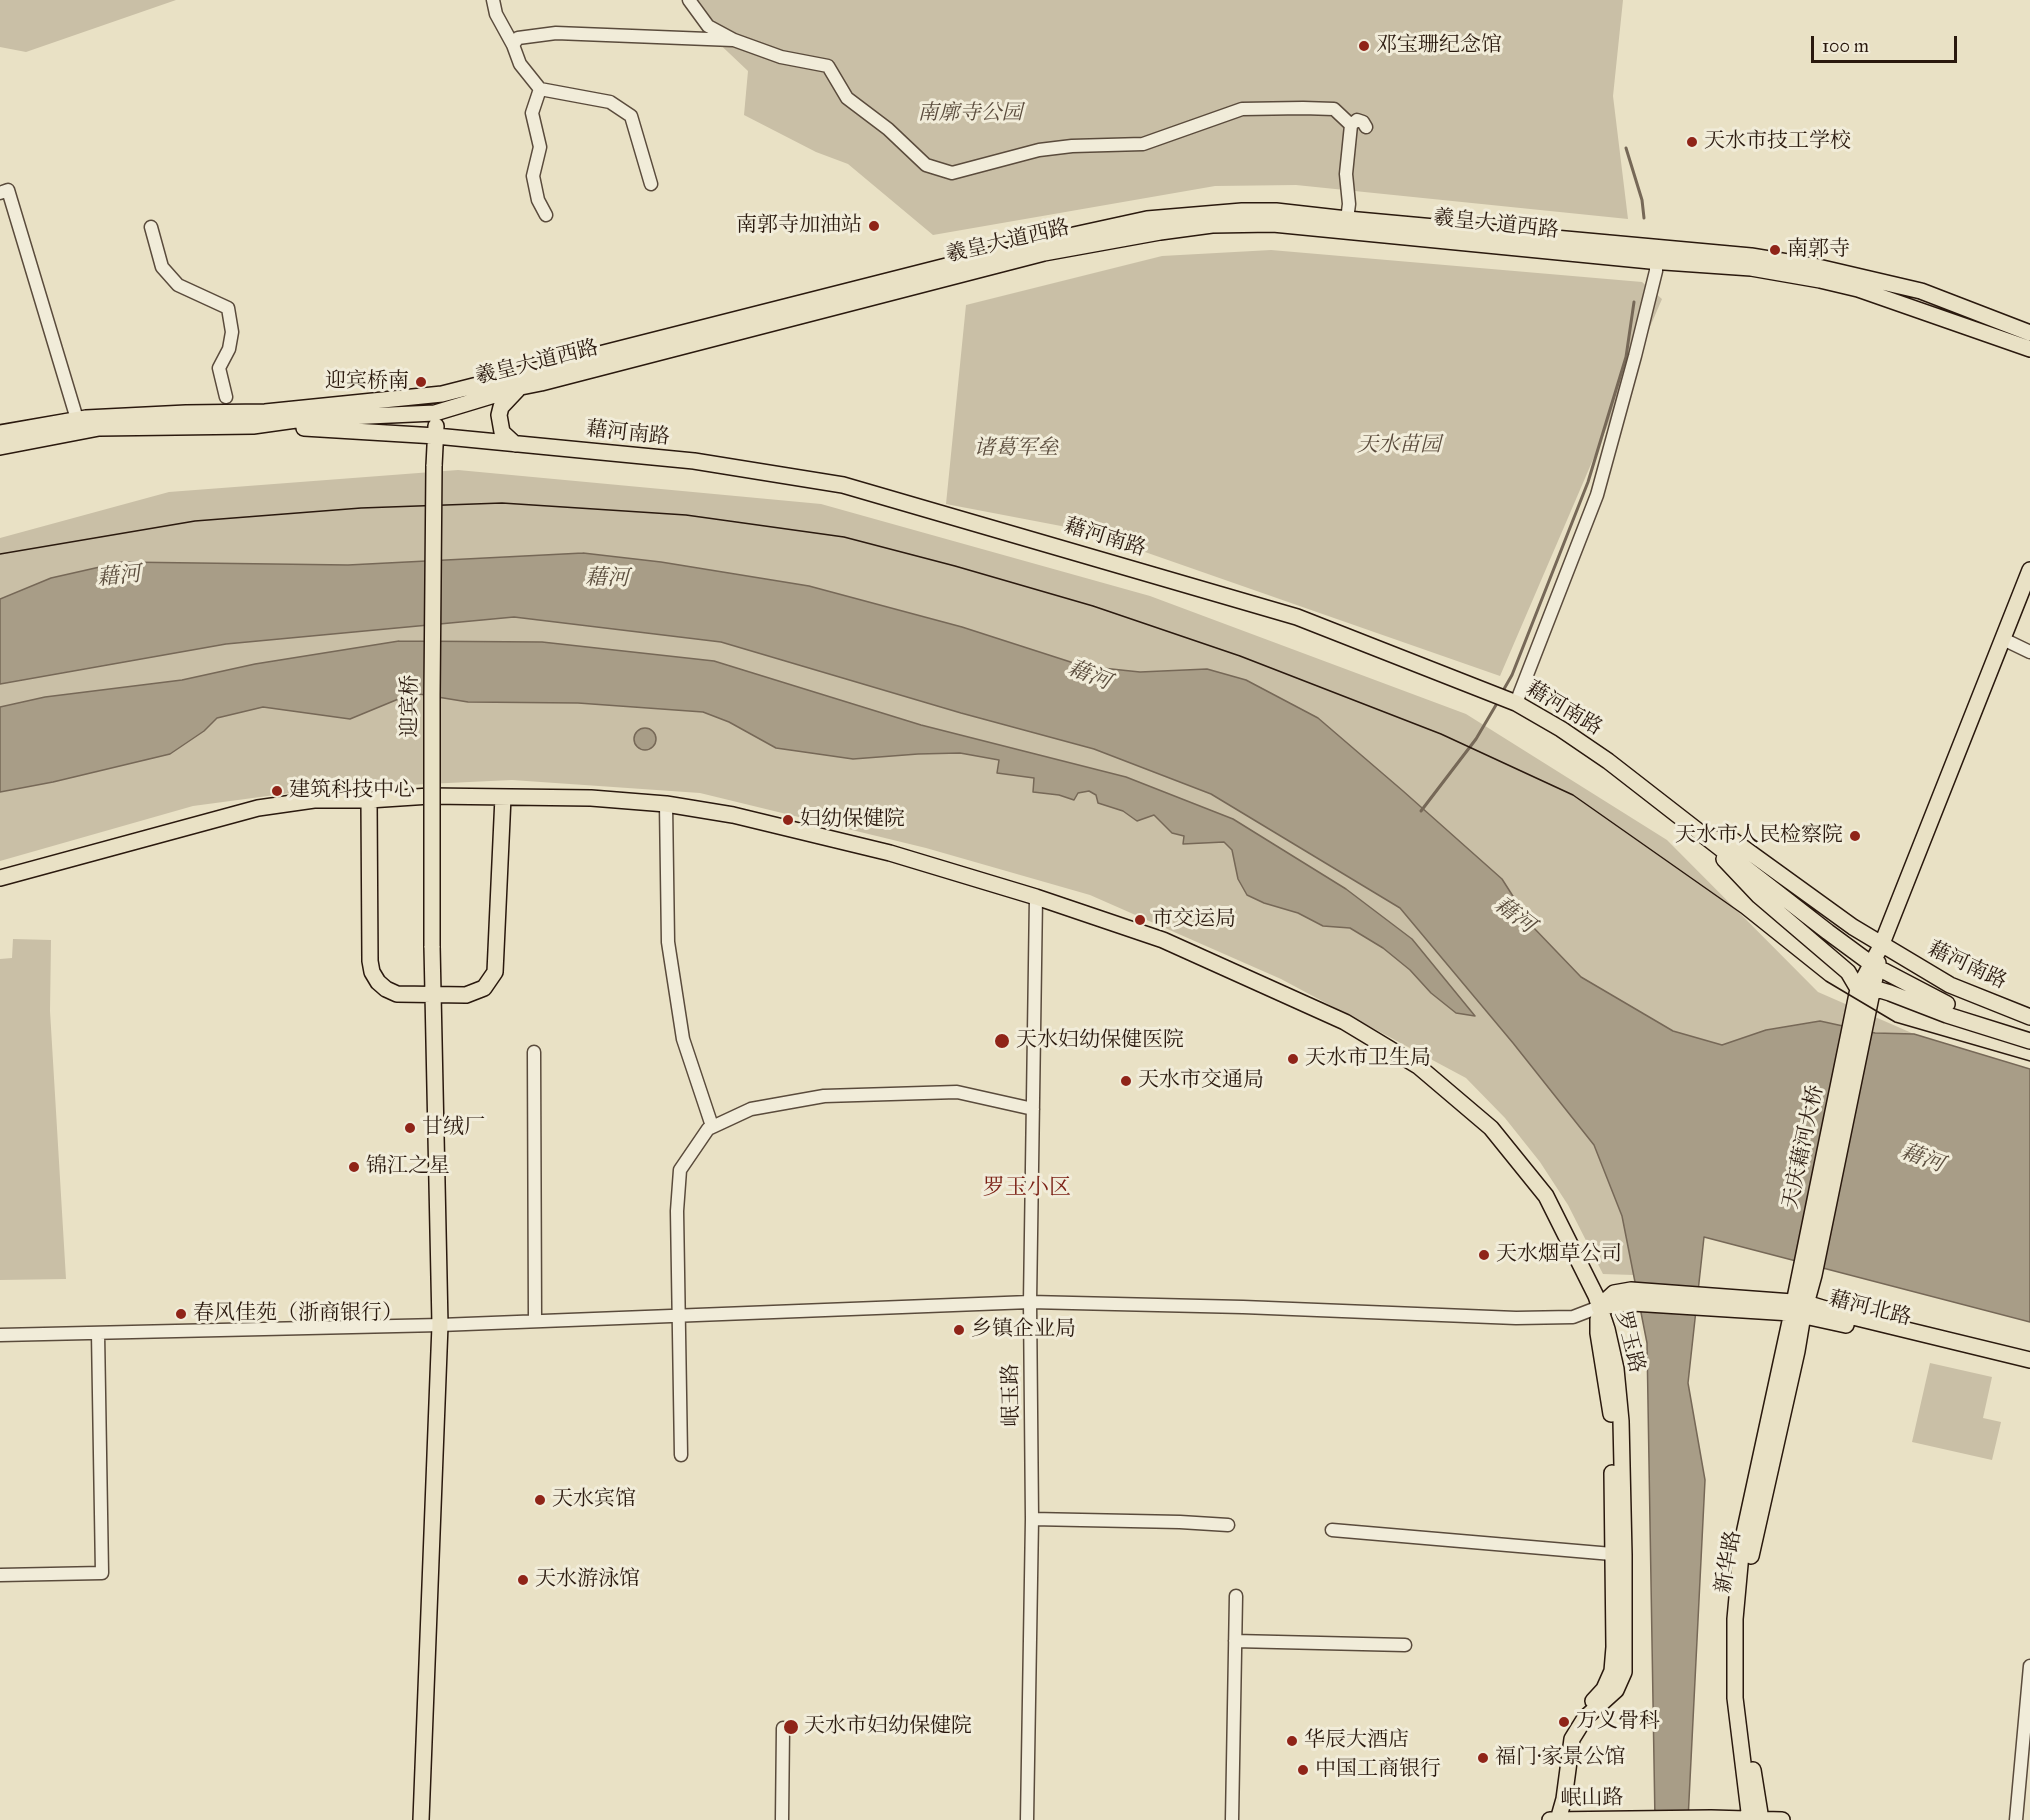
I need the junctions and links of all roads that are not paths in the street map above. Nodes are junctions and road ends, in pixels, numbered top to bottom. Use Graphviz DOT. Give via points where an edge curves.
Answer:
graph roads {
  1 [pos="493,0"];
  2 [pos="688,0"];
  3 [pos="734,40"];
  4 [pos="513,45"];
  5 [pos="540,89"];
  6 [pos="1351,125"];
  7 [pos="1365,127"];
  8 [pos="651,184"];
  9 [pos="0,193"];
  10 [pos="546,215"];
  11 [pos="1347,218"];
  12 [pos="151,227"];
  13 [pos="1656,261"];
  14 [pos="2030,333"];
  15 [pos="2030,349"];
  16 [pos="521,387"];
  17 [pos="442,394"];
  18 [pos="226,397"];
  19 [pos="435,413"];
  20 [pos="77,419"];
  21 [pos="253,426"];
  22 [pos="0,433"];
  23 [pos="436,436"];
  24 [pos="515,444"];
  25 [pos="0,447"];
  26 [pos="2030,570"];
  27 [pos="2003,639"];
  28 [pos="2030,652"];
  29 [pos="1516,703"];
  30 [pos="503,797"];
  31 [pos="369,800"];
  32 [pos="666,804"];
  33 [pos="1707,838"];
  34 [pos="0,878"];
  35 [pos="1036,897"];
  36 [pos="1881,946"];
  37 [pos="1866,960"];
  38 [pos="1884,971"];
  39 [pos="1865,991"];
  40 [pos="434,994"];
  41 [pos="2030,1017"];
  42 [pos="2030,1034"];
  43 [pos="2030,1041"];
  44 [pos="534,1052"];
  45 [pos="1033,1109"];
  46 [pos="712,1126"];
  47 [pos="1030,1302"];
  48 [pos="1599,1307"];
  49 [pos="1799,1309"];
  50 [pos="679,1317"];
  51 [pos="535,1320"];
  52 [pos="440,1325"];
  53 [pos="98,1333"];
  54 [pos="0,1335"];
  55 [pos="2030,1360"];
  56 [pos="2030,1370"];
  57 [pos="681,1455"];
  58 [pos="1032,1519"];
  59 [pos="1228,1525"];
  60 [pos="1332,1530"];
  61 [pos="1612,1554"];
  62 [pos="0,1575"];
  63 [pos="1236,1596"];
  64 [pos="1235,1641"];
  65 [pos="1405,1645"];
  66 [pos="2030,1666"];
  67 [pos="783,1728"];
  68 [pos="1635,1819"];
  69 [pos="421,1820"];
  70 [pos="782,1820"];
  71 [pos="1027,1820"];
  72 [pos="1232,1820"];
  73 [pos="1550,1820"];
  74 [pos="1558,1820"];
  75 [pos="1749,1820"];
  76 [pos="1761,1820"];
  77 [pos="1782,1820"];
  78 [pos="2016,1820"];
  1 -- 4 [label="street"];
  2 -- 3 [label="street" via="708,26"];
  3 -- 4 [label="street" via="556,33 518,38"];
  3 -- 6 [label="street" via="782,57 828,66 847,98 926,165 952,173 1039,150 1143,144 1242,110 1334,110"];
  4 -- 5 [label="street" via="520,64"];
  5 -- 8 [label="street" via="610,102 631,116"];
  5 -- 10 [label="street" via="532,113 540,147 533,176"];
  6 -- 7 [label="street" via="1358,120"];
  6 -- 11 [label="street"];
  9 -- 20 [label="street" via="8,190"];
  11 -- 13 [label="main road, 羲皇大道西路"];
  11 -- 14 [label="main road, 羲皇大道西路" via="1752,256 1818,267 1921,291"];
  11 -- 16 [label="main road, 羲皇大道西路" via="1212,225 1044,253"];
  11 -- 17 [label="main road, 羲皇大道西路" via="1253,211 1147,219 1037,243"];
  12 -- 18 [label="street" via="162,267 178,285 228,308 232,332 219,368"];
  13 -- 15 [label="main road, 羲皇大道西路" via="1751,268 1820,280 1858,289"];
  13 -- 29 [label="street" via="1597,495"];
  16 -- 19 [label="main road, 羲皇大道西路"];
  16 -- 24 [label="main road" via="501,406 499,415 502,432"];
  17 -- 19 [label="main road"];
  17 -- 20 [label="main road, 羲皇大道西路" via="265,412"];
  19 -- 21 [label="main road, 羲皇大道西路" via="303,419"];
  19 -- 23 [label="main road, 迎宾桥"];
  20 -- 22 [label="main road, 羲皇大道西路"];
  21 -- 23 [label="main road, 藉河南路"];
  21 -- 25 [label="main road, 羲皇大道西路" via="99,428"];
  23 -- 24 [label="main road, 藉河南路"];
  23 -- 40 [label="main road, 迎宾桥, bridge" via="432,695"];
  24 -- 29 [label="main road, 藉河南路" via="694,461 843,485 1297,616"];
  26 -- 27 [label="main road, 天庆藉河大桥"];
  27 -- 28 [label="street"];
  27 -- 36 [label="main road, 天庆藉河大桥"];
  29 -- 33 [label="main road, 藉河南路" via="1608,761"];
  30 -- 31 [label="main road"];
  30 -- 32 [label="main road"];
  30 -- 40 [label="main road" via="495,972 475,993"];
  31 -- 34 [label="main road" via="314,800 258,808"];
  31 -- 40 [label="main road" via="372,972 386,990 397,994"];
  32 -- 35 [label="main road" via="891,853"];
  32 -- 46 [label="street" via="668,942 683,1039"];
  33 -- 36 [label="main road, 藉河南路" via="1734,841"];
  33 -- 37 [label="main road, 藉河南路"];
  33 -- 39 [label="main road, 藉河南路" via="1739,877"];
  35 -- 45 [label="street, 岷玉路"];
  35 -- 48 [label="main road" via="1163,940 1345,1023 1418,1066 1491,1128 1546,1196"];
  36 -- 39 [label="main road, 天庆藉河大桥"];
  36 -- 41 [label="main road, 藉河南路" via="1950,985"];
  38 -- 42 [label="main road, 藉河南路" via="1957,1009"];
  39 -- 43 [label="main road" via="1890,993"];
  39 -- 49 [label="main road, 天庆藉河大桥"];
  40 -- 52 [label="main road, 迎宾桥"];
  44 -- 51 [label="street"];
  45 -- 46 [label="street" via="957,1092 824,1096 752,1109"];
  45 -- 47 [label="street, 岷玉路"];
  46 -- 50 [label="street" via="680,1170"];
  47 -- 48 [label="street" via="1516,1318 1574,1317"];
  47 -- 50 [label="street"];
  47 -- 58 [label="street, 岷玉路"];
  48 -- 49 [label="main road, 藉河北路" via="1631,1297"];
  48 -- 61 [label="main road, 罗玉路" via="1598,1332 1612,1421"];
  48 -- 74 [label="main road, 罗玉路" via="1616,1369 1621,1421 1624,1672 1616,1690 1586,1718 1572,1739"];
  49 -- 55 [label="main road, 藉河北路" via="1849,1316"];
  49 -- 56 [label="main road, 藉河北路"];
  49 -- 75 [label="main road, 新华路" via="1742,1543 1735,1619 1735,1698"];
  49 -- 76 [label="main road, 新华路" via="1797,1351 1752,1543 1741,1622 1742,1695"];
  50 -- 51 [label="street"];
  50 -- 57 [label="street"];
  51 -- 52 [label="street"];
  52 -- 53 [label="street"];
  52 -- 69 [label="main road, 迎宾桥"];
  53 -- 54 [label="street"];
  53 -- 62 [label="street" via="102,1573"];
  58 -- 59 [label="street"];
  58 -- 71 [label="street, 岷玉路"];
  60 -- 61 [label="street"];
  61 -- 74 [label="main road, 罗玉路" via="1612,1671 1604,1689 1574,1720 1562,1741 1556,1788"];
  63 -- 64 [label="street"];
  64 -- 65 [label="street"];
  64 -- 72 [label="street"];
  66 -- 78 [label="street"];
  67 -- 70 [label="street"];
  68 -- 74 [label="main road, 岷山路"];
  68 -- 75 [label="main road, 岷山路"];
  73 -- 74 [label="main road, 岷山路"];
  75 -- 76 [label="main road, 岷山路"];
  76 -- 77 [label="main road, 岷山路"];
}
